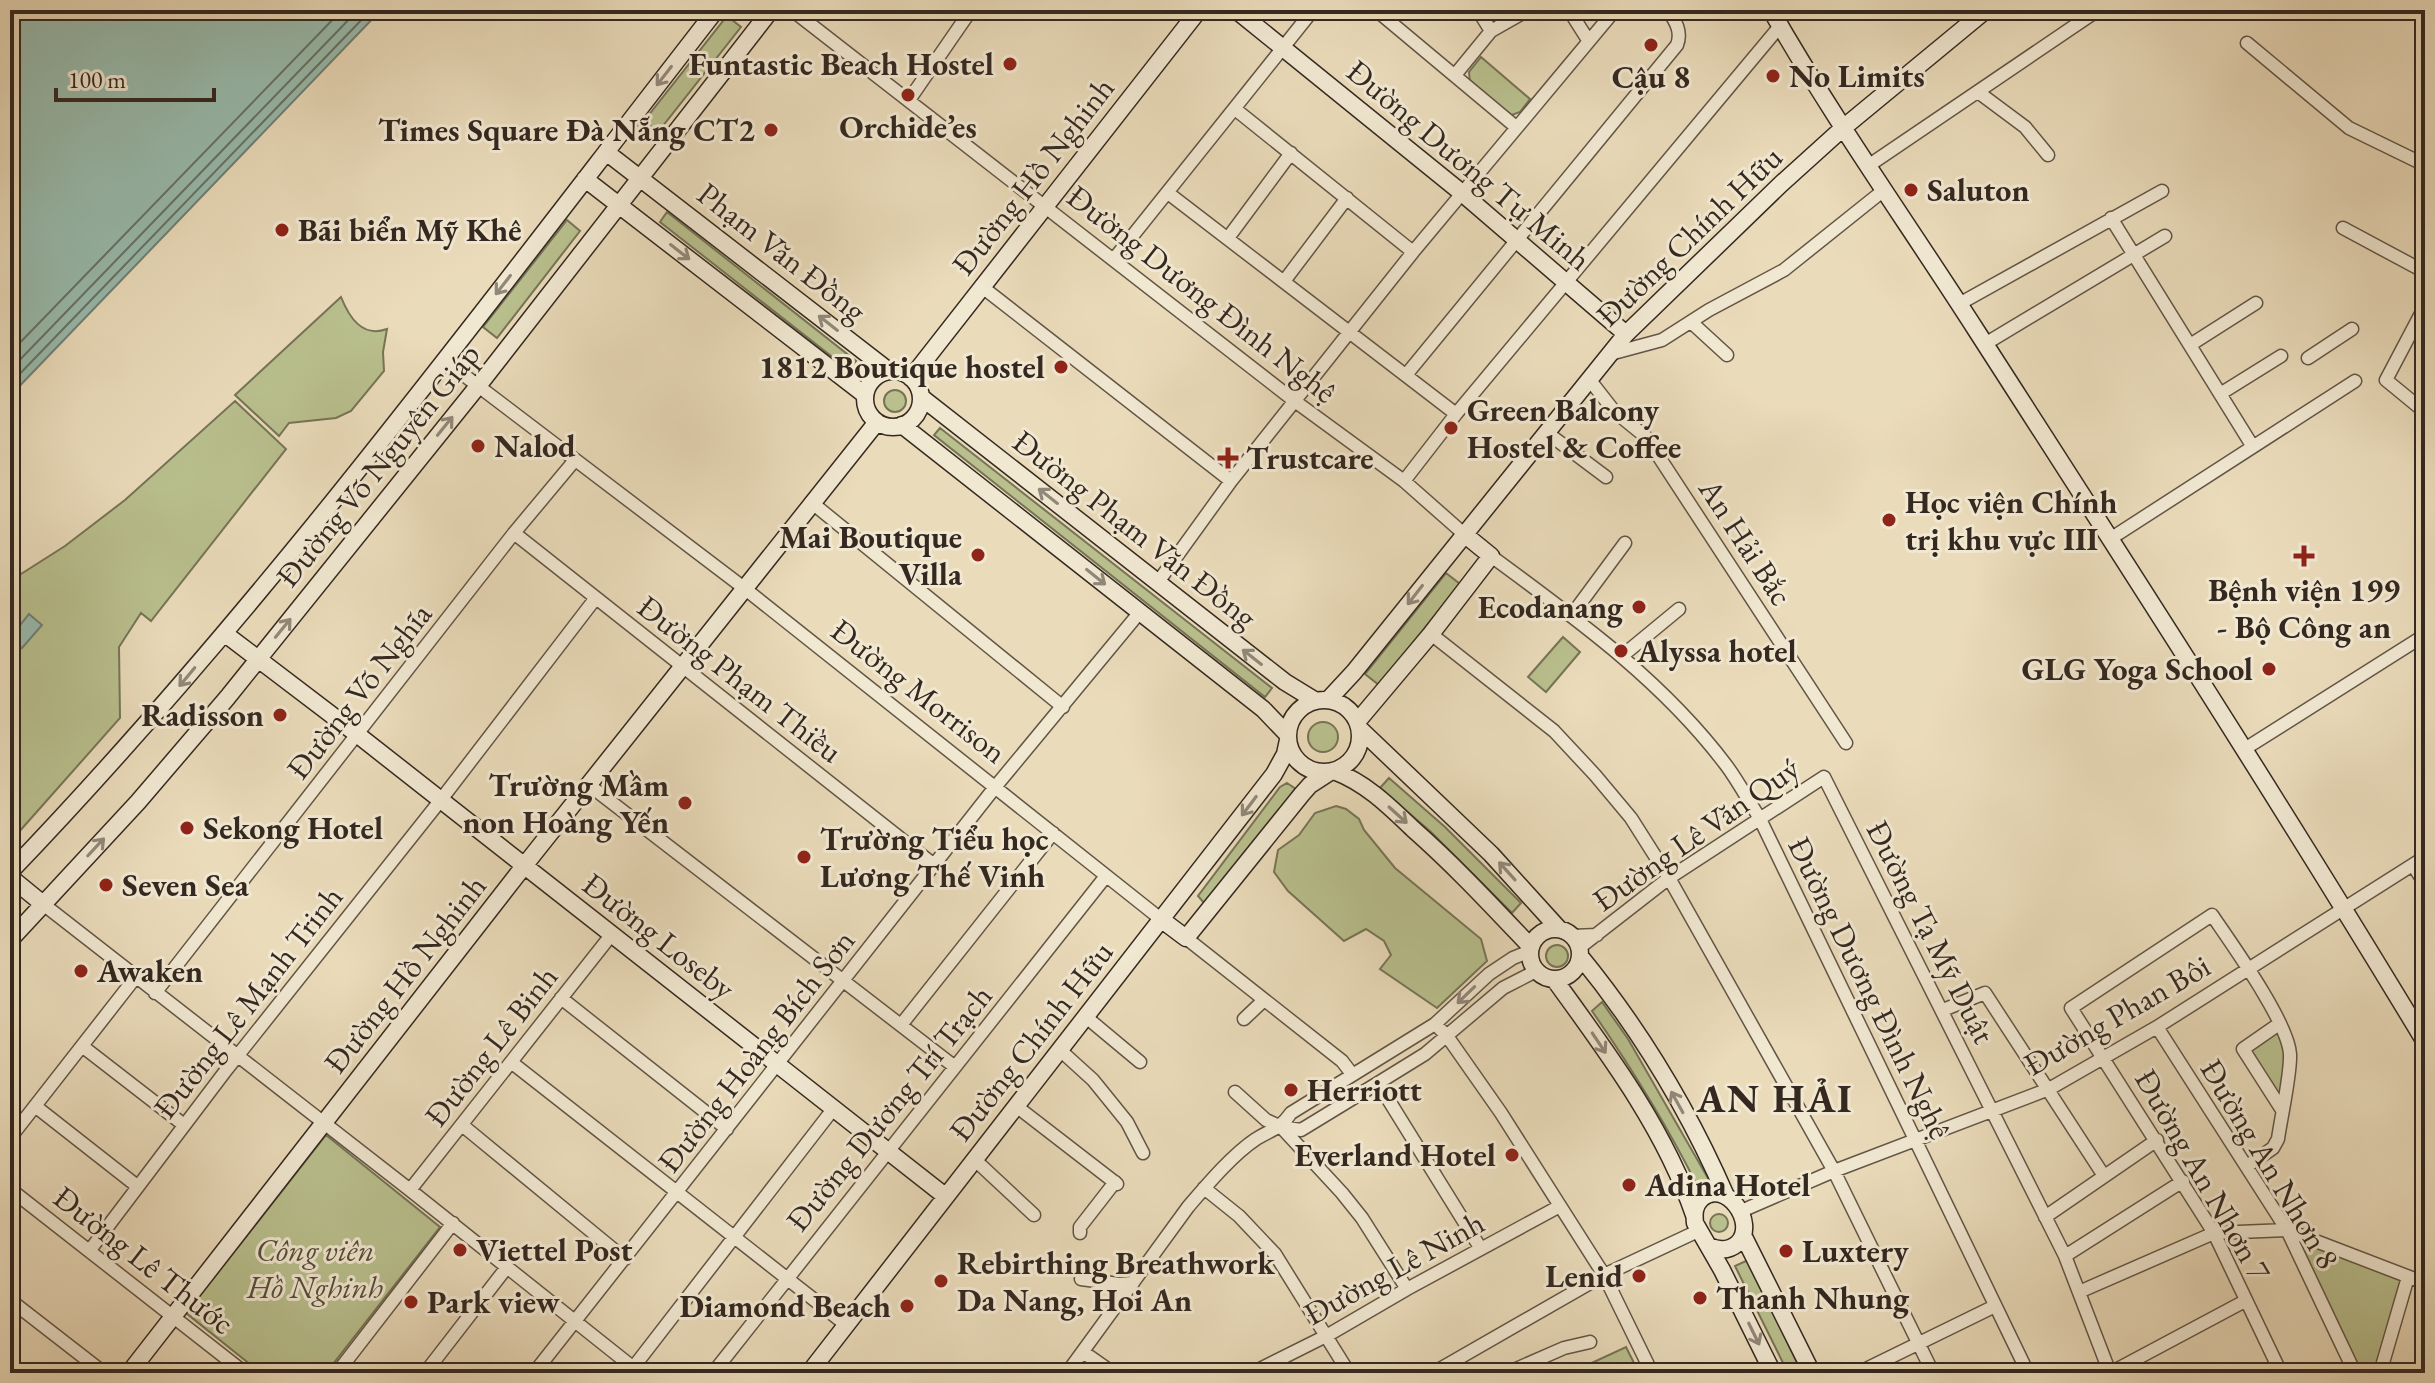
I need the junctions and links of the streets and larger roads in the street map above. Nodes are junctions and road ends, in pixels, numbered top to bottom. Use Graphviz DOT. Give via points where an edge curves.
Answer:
graph roads {
  1 [pos="716,10"];
  2 [pos="771,10"];
  3 [pos="792,10"];
  4 [pos="971,10"];
  5 [pos="1199,10"];
  6 [pos="1236,10"];
  7 [pos="1313,10"];
  8 [pos="1376,10"];
  9 [pos="1478,10"];
  10 [pos="1528,10"];
  11 [pos="1569,10"];
  12 [pos="1615,10"];
  13 [pos="1668,10"];
  14 [pos="1771,10"];
  15 [pos="1986,10"];
  16 [pos="2098,10"];
  17 [pos="1780,26"];
  18 [pos="1491,31"];
  19 [pos="1588,40"];
  20 [pos="2247,43"];
  21 [pos="1283,46"];
  22 [pos="1455,75"];
  23 [pos="1978,92"];
  24 [pos="909,100"];
  25 [pos="1235,109"];
  26 [pos="1516,127"];
  27 [pos="1843,128"];
  28 [pos="606,152"];
  29 [pos="1291,153"];
  30 [pos="2048,155"];
  31 [pos="2425,165"];
  32 [pos="1868,166"];
  33 [pos="639,178"];
  34 [pos="585,179"];
  35 [pos="1884,190"];
  36 [pos="2162,191"];
  37 [pos="1168,193"];
  38 [pos="1462,193"];
  39 [pos="1347,198"];
  40 [pos="619,205"];
  41 [pos="1045,205"];
  42 [pos="2111,218"];
  43 [pos="2343,228"];
  44 [pos="2165,236"];
  45 [pos="1228,238"];
  46 [pos="1515,239"];
  47 [pos="1413,252"];
  48 [pos="2134,255"];
  49 [pos="1114,259"];
  50 [pos="2425,272"];
  51 [pos="1285,280"];
  52 [pos="1566,282"];
  53 [pos="981,286"];
  54 [pos="2256,303"];
  55 [pos="1959,304"];
  56 [pos="2425,306"];
  57 [pos="1691,322"];
  58 [pos="2352,329"];
  59 [pos="1351,333"];
  60 [pos="1626,334"];
  61 [pos="1985,344"];
  62 [pos="2190,345"];
  63 [pos="1610,354"];
  64 [pos="1727,355"];
  65 [pos="2281,356"];
  66 [pos="2308,358"];
  67 [pos="444,360"];
  68 [pos="889,371"];
  69 [pos="1406,375"];
  70 [pos="911,378"];
  71 [pos="1589,379"];
  72 [pos="2355,381"];
  73 [pos="478,386"];
  74 [pos="2220,394"];
  75 [pos="865,395"];
  76 [pos="921,397"];
  77 [pos="1296,402"];
  78 [pos="2425,412"];
  79 [pos="1456,414"];
  80 [pos="877,422"];
  81 [pos="902,425"];
  82 [pos="1546,432"];
  83 [pos="2253,447"];
  84 [pos="575,460"];
  85 [pos="1606,477"];
  86 [pos="1231,481"];
  87 [pos="1404,481"];
  88 [pos="811,502"];
  89 [pos="514,533"];
  90 [pos="1464,534"];
  91 [pos="2110,539"];
  92 [pos="1625,543"];
  93 [pos="1491,556"];
  94 [pos="1158,582"];
  95 [pos="744,588"];
  96 [pos="595,599"];
  97 [pos="1679,609"];
  98 [pos="1140,612"];
  99 [pos="1571,616"];
  100 [pos="224,633"];
  101 [pos="1431,634"];
  102 [pos="2425,635"];
  103 [pos="1622,656"];
  104 [pos="258,659"];
  105 [pos="682,666"];
  106 [pos="1322,701"];
  107 [pos="1063,707"];
  108 [pos="1359,726"];
  109 [pos="358,735"];
  110 [pos="1288,738"];
  111 [pos="1846,743"];
  112 [pos="2243,750"];
  113 [pos="1332,772"];
  114 [pos="1824,777"];
  115 [pos="589,785"];
  116 [pos="996,786"];
  117 [pos="440,801"];
  118 [pos="1759,817"];
  119 [pos="1053,833"];
  120 [pos="2425,857"];
  121 [pos="934,865"];
  122 [pos="2413,865"];
  123 [pos="524,866"];
  124 [pos="10,875"];
  125 [pos="1106,876"];
  126 [pos="1669,878"];
  127 [pos="2425,884"];
  128 [pos="43,904"];
  129 [pos="2344,908"];
  130 [pos="1162,920"];
  131 [pos="612,934"];
  132 [pos="1186,938"];
  133 [pos="10,940"];
  134 [pos="1572,942"];
  135 [pos="1530,949"];
  136 [pos="2248,969"];
  137 [pos="1536,971"];
  138 [pos="135,978"];
  139 [pos="1554,979"];
  140 [pos="845,980"];
  141 [pos="155,993"];
  142 [pos="561,998"];
  143 [pos="1264,1000"];
  144 [pos="1943,1010"];
  145 [pos="1086,1017"];
  146 [pos="1244,1019"];
  147 [pos="1435,1024"];
  148 [pos="2279,1024"];
  149 [pos="901,1025"];
  150 [pos="2157,1027"];
  151 [pos="1447,1036"];
  152 [pos="2425,1042"];
  153 [pos="82,1046"];
  154 [pos="1060,1050"];
  155 [pos="238,1055"];
  156 [pos="2105,1058"];
  157 [pos="511,1062"];
  158 [pos="1140,1062"];
  159 [pos="777,1065"];
  160 [pos="955,1067"];
  161 [pos="1352,1074"];
  162 [pos="1378,1083"];
  163 [pos="2049,1089"];
  164 [pos="1235,1092"];
  165 [pos="35,1106"];
  166 [pos="1016,1106"];
  167 [pos="834,1108"];
  168 [pos="1991,1110"];
  169 [pos="2282,1110"];
  170 [pos="324,1124"];
  171 [pos="184,1125"];
  172 [pos="462,1125"];
  173 [pos="1281,1127"];
  174 [pos="727,1129"];
  175 [pos="10,1138"];
  176 [pos="1915,1140"];
  177 [pos="2157,1140"];
  178 [pos="888,1152"];
  179 [pos="1143,1153"];
  180 [pos="974,1159"];
  181 [pos="2247,1166"];
  182 [pos="1834,1171"];
  183 [pos="2104,1176"];
  184 [pos="2183,1181"];
  185 [pos="137,1186"];
  186 [pos="1204,1188"];
  187 [pos="10,1189"];
  188 [pos="410,1190"];
  189 [pos="678,1191"];
  190 [pos="945,1196"];
  191 [pos="1726,1196"];
  192 [pos="1560,1206"];
  193 [pos="1739,1212"];
  194 [pos="1034,1215"];
  195 [pos="2045,1217"];
  196 [pos="453,1223"];
  197 [pos="1696,1223"];
  198 [pos="2287,1230"];
  199 [pos="1080,1233"];
  200 [pos="2214,1233"];
  201 [pos="1743,1235"];
  202 [pos="736,1237"];
  203 [pos="1709,1246"];
  204 [pos="1481,1249"];
  205 [pos="90,1250"];
  206 [pos="2065,1256"];
  207 [pos="625,1259"];
  208 [pos="507,1267"];
  209 [pos="1604,1275"];
  210 [pos="786,1277"];
  211 [pos="2408,1277"];
  212 [pos="1081,1279"];
  213 [pos="1133,1283"];
  214 [pos="2425,1283"];
  215 [pos="1407,1289"];
  216 [pos="2079,1292"];
  217 [pos="10,1300"];
  218 [pos="2245,1301"];
  219 [pos="1995,1306"];
  220 [pos="173,1315"];
  221 [pos="576,1321"];
  222 [pos="845,1324"];
  223 [pos="1328,1335"];
  224 [pos="1590,1342"];
  225 [pos="1918,1342"];
  226 [pos="1083,1352"];
  227 [pos="634,1371"];
  228 [pos="104,1373"];
  229 [pos="129,1373"];
  230 [pos="245,1373"];
  231 [pos="337,1373"];
  232 [pos="425,1373"];
  233 [pos="534,1373"];
  234 [pos="713,1373"];
  235 [pos="809,1373"];
  236 [pos="1067,1373"];
  237 [pos="1113,1373"];
  238 [pos="1252,1373"];
  239 [pos="1349,1373"];
  240 [pos="1433,1373"];
  241 [pos="1507,1373"];
  242 [pos="1652,1373"];
  243 [pos="1773,1373"];
  244 [pos="1812,1373"];
  245 [pos="1858,1373"];
  246 [pos="1933,1373"];
  247 [pos="2028,1373"];
  248 [pos="2110,1373"];
  249 [pos="2281,1373"];
  250 [pos="2355,1373"];
  251 [pos="2380,1373"];
  1 -- 28 [label="street, Đường Võ Nguyên Giáp, one-way"];
  2 -- 33 [label="street, Đường Võ Nguyên Giáp"];
  3 -- 24 [label="street, Đường Dương Đình Nghệ"];
  4 -- 24 [label="street"];
  5 -- 41 [label="street, Đường Hồ Nghinh"];
  6 -- 21 [label="street, Đường Dương Tự Minh"];
  7 -- 21 [label="street"];
  8 -- 22 [label="street"];
  9 -- 18 [label="street"];
  10 -- 18 [label="street"];
  11 -- 19 [label="street"];
  12 -- 19 [label="street"];
  13 -- 46 [label="street" via="1680,36 1677,45"];
  14 -- 17 [label="street"];
  15 -- 27 [label="street, Đường Chính Hữu"];
  16 -- 23 [label="street"];
  17 -- 27 [label="street"];
  17 -- 52 [label="street"];
  18 -- 22 [label="street"];
  19 -- 26 [label="street"];
  20 -- 31 [label="street" via="2349,128"];
  21 -- 25 [label="street"];
  21 -- 38 [label="street, Đường Dương Tự Minh"];
  22 -- 26 [label="street"];
  23 -- 30 [label="street" via="2025,127"];
  23 -- 32 [label="street"];
  24 -- 41 [label="street, Đường Dương Đình Nghệ"];
  25 -- 29 [label="street"];
  25 -- 37 [label="street"];
  26 -- 38 [label="street"];
  27 -- 32 [label="street"];
  27 -- 60 [label="street, Đường Chính Hữu"];
  28 -- 33 [label="street"];
  28 -- 34 [label="street, Đường Võ Nguyên Giáp"];
  29 -- 39 [label="street"];
  29 -- 45 [label="street"];
  32 -- 35 [label="street"];
  33 -- 40 [label="street, Đường Võ Nguyên Giáp"];
  68 -- 33 [label="street, Phạm Văn Đồng, one-way"];
  34 -- 40 [label="street"];
  34 -- 67 [label="street, Đường Võ Nguyên Giáp, one-way"];
  35 -- 55 [label="street"];
  35 -- 57 [label="street" via="1784,270"];
  36 -- 42 [label="street"];
  37 -- 45 [label="street"];
  37 -- 49 [label="street"];
  38 -- 46 [label="street, Đường Dương Tự Minh"];
  38 -- 47 [label="street"];
  39 -- 47 [label="street"];
  39 -- 51 [label="street"];
  40 -- 73 [label="street, Đường Võ Nguyên Giáp"];
  40 -- 75 [label="street, Phạm Văn Đồng, one-way"];
  41 -- 49 [label="street, Đường Dương Đình Nghệ"];
  41 -- 53 [label="street, Đường Hồ Nghinh"];
  42 -- 48 [label="street"];
  42 -- 55 [label="street"];
  43 -- 50 [label="street"];
  44 -- 48 [label="street"];
  45 -- 51 [label="street"];
  46 -- 52 [label="street, Đường Dương Tự Minh"];
  46 -- 69 [label="street"];
  47 -- 59 [label="street"];
  48 -- 61 [label="street"];
  48 -- 62 [label="street"];
  49 -- 77 [label="street, Đường Dương Đình Nghệ"];
  51 -- 59 [label="street"];
  52 -- 60 [label="street, Đường Dương Tự Minh"];
  52 -- 79 [label="street"];
  53 -- 70 [label="street, Đường Hồ Nghinh"];
  53 -- 86 [label="street"];
  54 -- 62 [label="street"];
  55 -- 61 [label="street"];
  56 -- 78 [label="street" via="2386,380"];
  57 -- 63 [label="street" via="1662,340"];
  57 -- 64 [label="street"];
  58 -- 66 [label="street"];
  59 -- 69 [label="street"];
  59 -- 77 [label="street"];
  60 -- 63 [label="street, Đường Chính Hữu"];
  61 -- 91 [label="street"];
  62 -- 74 [label="street"];
  63 -- 71 [label="street, Đường Chính Hữu"];
  65 -- 74 [label="street"];
  67 -- 73 [label="street, Đường Morrison"];
  67 -- 100 [label="street, Đường Võ Nguyên Giáp"];
  68 -- 70 [label="street"];
  68 -- 75 [label="street" via="876,376"];
  69 -- 79 [label="street"];
  70 -- 76 [label="street"];
  71 -- 82 [label="street, Đường Chính Hữu"];
  71 -- 111 [label="street, An Hải Bắc" via="1614,411 1646,437"];
  72 -- 83 [label="street"];
  73 -- 84 [label="street, Đường Morrison"];
  104 -- 73 [label="street, Đường Võ Nguyên Giáp, one-way"];
  74 -- 83 [label="street"];
  75 -- 80 [label="street" via="865,405"];
  76 -- 81 [label="street" via="918,411"];
  94 -- 76 [label="street, Đường Phạm Văn Đồng, one-way"];
  77 -- 86 [label="street"];
  77 -- 87 [label="street, Đường Dương Đình Nghệ"];
  79 -- 87 [label="street"];
  80 -- 81 [label="street"];
  80 -- 88 [label="street, Đường Hồ Nghinh"];
  81 -- 98 [label="street, Đường Phạm Văn Đồng, one-way"];
  82 -- 85 [label="street"];
  82 -- 90 [label="street, Đường Chính Hữu"];
  83 -- 91 [label="street"];
  84 -- 89 [label="street, Đường Võ Nghĩa"];
  84 -- 95 [label="street, Đường Morrison"];
  86 -- 94 [label="street"];
  87 -- 90 [label="street, Đường Dương Đình Nghệ"];
  88 -- 95 [label="street, Đường Hồ Nghinh"];
  88 -- 107 [label="street"];
  89 -- 96 [label="street, Đường Phạm Thiều"];
  89 -- 109 [label="street, Đường Võ Nghĩa"];
  90 -- 93 [label="street"];
  90 -- 106 [label="street, Đường Chính Hữu, one-way" via="1354,672"];
  91 -- 112 [label="street"];
  92 -- 99 [label="street"];
  93 -- 99 [label="street, Đường Dương Đình Nghệ"];
  93 -- 101 [label="street"];
  106 -- 94 [label="street, Đường Phạm Văn Đồng, one-way" via="1285,682"];
  95 -- 105 [label="street, Đường Hồ Nghinh"];
  95 -- 116 [label="street, Đường Morrison"];
  96 -- 105 [label="street, Đường Phạm Thiều"];
  96 -- 117 [label="street, Đường Lê Mạnh Trinh"];
  97 -- 103 [label="street"];
  98 -- 107 [label="street, Đường Hoàng Bích Sơn"];
  98 -- 110 [label="street, Đường Phạm Văn Đồng" via="1263,709"];
  99 -- 103 [label="street, Đường Dương Đình Nghệ"];
  100 -- 104 [label="street, Đường Loseby"];
  100 -- 124 [label="street, Đường Võ Nguyên Giáp, one-way"];
  101 -- 108 [label="street"];
  101 -- 126 [label="street" via="1554,731 1631,818"];
  102 -- 112 [label="street"];
  103 -- 118 [label="street, Đường Dương Đình Nghệ" via="1726,765"];
  104 -- 109 [label="street, Đường Loseby"];
  128 -- 104 [label="street, Đường Võ Nguyên Giáp, one-way" via="138,802"];
  105 -- 115 [label="street, Đường Hồ Nghinh"];
  105 -- 121 [label="street, Đường Phạm Thiều"];
  106 -- 108 [label="street" via="1345,707"];
  106 -- 110 [label="street" via="1299,710"];
  107 -- 116 [label="street, Đường Hoàng Bích Sơn"];
  108 -- 113 [label="street" via="1355,755"];
  134 -- 108 [label="street, one-way" via="1491,854"];
  109 -- 117 [label="street, Đường Loseby"];
  109 -- 141 [label="street, Đường Võ Nghĩa"];
  110 -- 113 [label="street" via="1302,765"];
  110 -- 130 [label="street, Đường Chính Hữu, one-way" via="1274,774"];
  112 -- 129 [label="street"];
  113 -- 132 [label="street" via="1302,794"];
  113 -- 135 [label="street, one-way" via="1359,782 1401,817 1481,893"];
  114 -- 118 [label="street, Đường Lê Văn Quý"];
  114 -- 144 [label="street, Đường Tạ Mỹ Duật"];
  115 -- 123 [label="street, Đường Hồ Nghinh"];
  115 -- 140 [label="street"];
  116 -- 119 [label="street, Đường Morrison"];
  116 -- 121 [label="street, Đường Hoàng Bích Sơn"];
  117 -- 123 [label="street, Đường Loseby"];
  117 -- 155 [label="street, Đường Lê Mạnh Trinh"];
  118 -- 126 [label="street, Đường Lê Văn Quý"];
  118 -- 176 [label="street, Đường Dương Đình Nghệ"];
  119 -- 125 [label="street, Đường Morrison"];
  119 -- 149 [label="street"];
  120 -- 122 [label="street, Đường Phan Bôi"];
  121 -- 140 [label="street, Đường Hoàng Bích Sơn"];
  122 -- 127 [label="street"];
  122 -- 129 [label="street, Đường Phan Bôi"];
  123 -- 131 [label="street, Đường Loseby"];
  123 -- 170 [label="street, Đường Hồ Nghinh"];
  124 -- 128 [label="street"];
  125 -- 130 [label="street, Đường Morrison"];
  125 -- 160 [label="street, Đường Dương Trí Trạch"];
  126 -- 134 [label="street, Đường Lê Văn Quý" via="1597,935"];
  126 -- 182 [label="street"];
  128 -- 133 [label="street, Đường Võ Nguyên Giáp"];
  128 -- 138 [label="street"];
  129 -- 136 [label="street, Đường Phan Bôi"];
  129 -- 152 [label="street"];
  130 -- 132 [label="street, Đường Morrison"];
  130 -- 145 [label="street, Đường Chính Hữu"];
  131 -- 142 [label="street, Đường Lê Binh"];
  131 -- 159 [label="street, Đường Loseby"];
  132 -- 143 [label="street, Đường Morrison"];
  134 -- 135 [label="street" via="1541,933"];
  134 -- 139 [label="street" via="1572,973"];
  191 -- 134 [label="street, one-way" via="1642,1041"];
  135 -- 137 [label="street"];
  135 -- 147 [label="street, one-way" via="1489,974"];
  136 -- 148 [label="street"];
  136 -- 150 [label="street, Đường Phan Bôi"];
  136 -- 156 [label="street, Đường An Nhơn 7" via="2212,915 2071,1008"];
  137 -- 139 [label="street"];
  137 -- 151 [label="street" via="1503,988"];
  138 -- 141 [label="street"];
  138 -- 153 [label="street"];
  139 -- 197 [label="street, one-way" via="1643,1111 1685,1188"];
  140 -- 149 [label="street"];
  140 -- 159 [label="street, Đường Hoàng Bích Sơn"];
  141 -- 155 [label="street"];
  142 -- 157 [label="street, Đường Lê Binh"];
  142 -- 174 [label="street"];
  143 -- 146 [label="street"];
  143 -- 161 [label="street, Đường Morrison"];
  144 -- 163 [label="street" via="1985,993"];
  144 -- 168 [label="street, Đường Tạ Mỹ Duật"];
  145 -- 154 [label="street, Đường Chính Hữu"];
  145 -- 158 [label="street"];
  147 -- 151 [label="street"];
  147 -- 161 [label="street"];
  148 -- 169 [label="street" via="2290,1053"];
  148 -- 169 [label="street" via="2243,1049"];
  149 -- 160 [label="street"];
  150 -- 156 [label="street, Đường Phan Bôi"];
  150 -- 181 [label="street, Đường An Nhơn 8"];
  151 -- 162 [label="street"];
  151 -- 192 [label="street"];
  153 -- 165 [label="street"];
  153 -- 171 [label="street"];
  154 -- 166 [label="street, Đường Chính Hữu"];
  154 -- 179 [label="street" via="1119,1111"];
  155 -- 170 [label="street"];
  155 -- 171 [label="street, Đường Lê Mạnh Trinh"];
  156 -- 163 [label="street, Đường Phan Bôi"];
  156 -- 177 [label="street, Đường An Nhơn 7"];
  157 -- 172 [label="street, Đường Lê Binh"];
  157 -- 189 [label="street"];
  159 -- 167 [label="street, Đường Loseby"];
  159 -- 174 [label="street, Đường Hoàng Bích Sơn"];
  160 -- 178 [label="street, Đường Dương Trí Trạch"];
  161 -- 173 [label="street" via="1291,1113"];
  162 -- 173 [label="street" via="1301,1130"];
  162 -- 204 [label="street"];
  163 -- 168 [label="street, Đường Phan Bôi"];
  163 -- 183 [label="street"];
  164 -- 173 [label="street"];
  165 -- 175 [label="street"];
  165 -- 185 [label="street"];
  166 -- 180 [label="street, Đường Chính Hữu"];
  166 -- 199 [label="street" via="1116,1183"];
  167 -- 178 [label="street, Đường Loseby"];
  167 -- 202 [label="street"];
  168 -- 176 [label="street, Đường Phan Bôi"];
  168 -- 195 [label="street, Đường Tạ Mỹ Duật"];
  169 -- 181 [label="street" via="2273,1148"];
  170 -- 188 [label="street"];
  170 -- 220 [label="street, Đường Hồ Nghinh"];
  171 -- 185 [label="street, Đường Lê Mạnh Trinh"];
  172 -- 188 [label="street, Đường Lê Binh"];
  172 -- 207 [label="street"];
  173 -- 186 [label="street" via="1256,1139"];
  173 -- 215 [label="street" via="1362,1218"];
  174 -- 189 [label="street, Đường Hoàng Bích Sơn"];
  176 -- 182 [label="street, Đường Phan Bôi"];
  176 -- 219 [label="street, Đường Dương Đình Nghệ"];
  177 -- 183 [label="street"];
  177 -- 184 [label="street, Đường An Nhơn 7"];
  178 -- 190 [label="street, Đường Loseby"];
  178 -- 210 [label="street, Đường Dương Trí Trạch"];
  180 -- 190 [label="street, Đường Chính Hữu"];
  180 -- 194 [label="street"];
  181 -- 198 [label="street, Đường An Nhơn 8"];
  182 -- 193 [label="street, Đường Phan Bôi"];
  182 -- 225 [label="street"];
  183 -- 195 [label="street"];
  184 -- 200 [label="street, Đường An Nhơn 7"];
  184 -- 206 [label="street"];
  185 -- 205 [label="street, Đường Lê Mạnh Trinh"];
  186 -- 213 [label="street"];
  186 -- 223 [label="street" via="1275,1254"];
  187 -- 205 [label="street, Đường Lê Thước"];
  188 -- 196 [label="street"];
  189 -- 202 [label="street"];
  189 -- 207 [label="street, Đường Hoàng Bích Sơn"];
  190 -- 222 [label="street, Đường Chính Hữu"];
  191 -- 193 [label="street"];
  191 -- 197 [label="street" via="1705,1197 1695,1208"];
  192 -- 204 [label="street, Đường Lê Ninh"];
  192 -- 209 [label="street"];
  193 -- 201 [label="street"];
  195 -- 206 [label="street, Đường Tạ Mỹ Duật"];
  196 -- 208 [label="street"];
  196 -- 231 [label="street"];
  197 -- 203 [label="street"];
  197 -- 209 [label="street"];
  198 -- 200 [label="street"];
  198 -- 211 [label="street"];
  198 -- 250 [label="street, Đường An Nhơn 8"];
  200 -- 216 [label="street"];
  200 -- 218 [label="street, Đường An Nhơn 7"];
  201 -- 203 [label="street" via="1730,1248"];
  201 -- 244 [label="street"];
  202 -- 210 [label="street"];
  202 -- 227 [label="street"];
  203 -- 243 [label="street, one-way"];
  204 -- 215 [label="street, Đường Lê Ninh"];
  205 -- 220 [label="street, Đường Lê Thước"];
  206 -- 216 [label="street, Đường Tạ Mỹ Duật"];
  207 -- 221 [label="street, Đường Hoàng Bích Sơn"];
  208 -- 221 [label="street"];
  208 -- 232 [label="street"];
  209 -- 240 [label="street"];
  209 -- 242 [label="street"];
  210 -- 222 [label="street"];
  210 -- 234 [label="street, Đường Dương Trí Trạch"];
  211 -- 214 [label="street"];
  211 -- 251 [label="street"];
  212 -- 213 [label="street"];
  213 -- 226 [label="street"];
  215 -- 223 [label="street, Đường Lê Ninh"];
  216 -- 248 [label="street, Đường Tạ Mỹ Duật"];
  217 -- 228 [label="street"];
  218 -- 248 [label="street"];
  218 -- 249 [label="street, Đường An Nhơn 7"];
  219 -- 225 [label="street"];
  219 -- 247 [label="street, Đường Dương Đình Nghệ"];
  220 -- 229 [label="street, Đường Hồ Nghinh"];
  220 -- 230 [label="street, Đường Lê Thước"];
  221 -- 227 [label="street"];
  221 -- 233 [label="street, Đường Hoàng Bích Sơn"];
  222 -- 235 [label="street, Đường Chính Hữu"];
  223 -- 238 [label="street, Đường Lê Ninh"];
  223 -- 239 [label="street"];
  224 -- 241 [label="street"];
  225 -- 245 [label="street"];
  225 -- 246 [label="street"];
  226 -- 236 [label="street"];
  226 -- 237 [label="street"];
}
